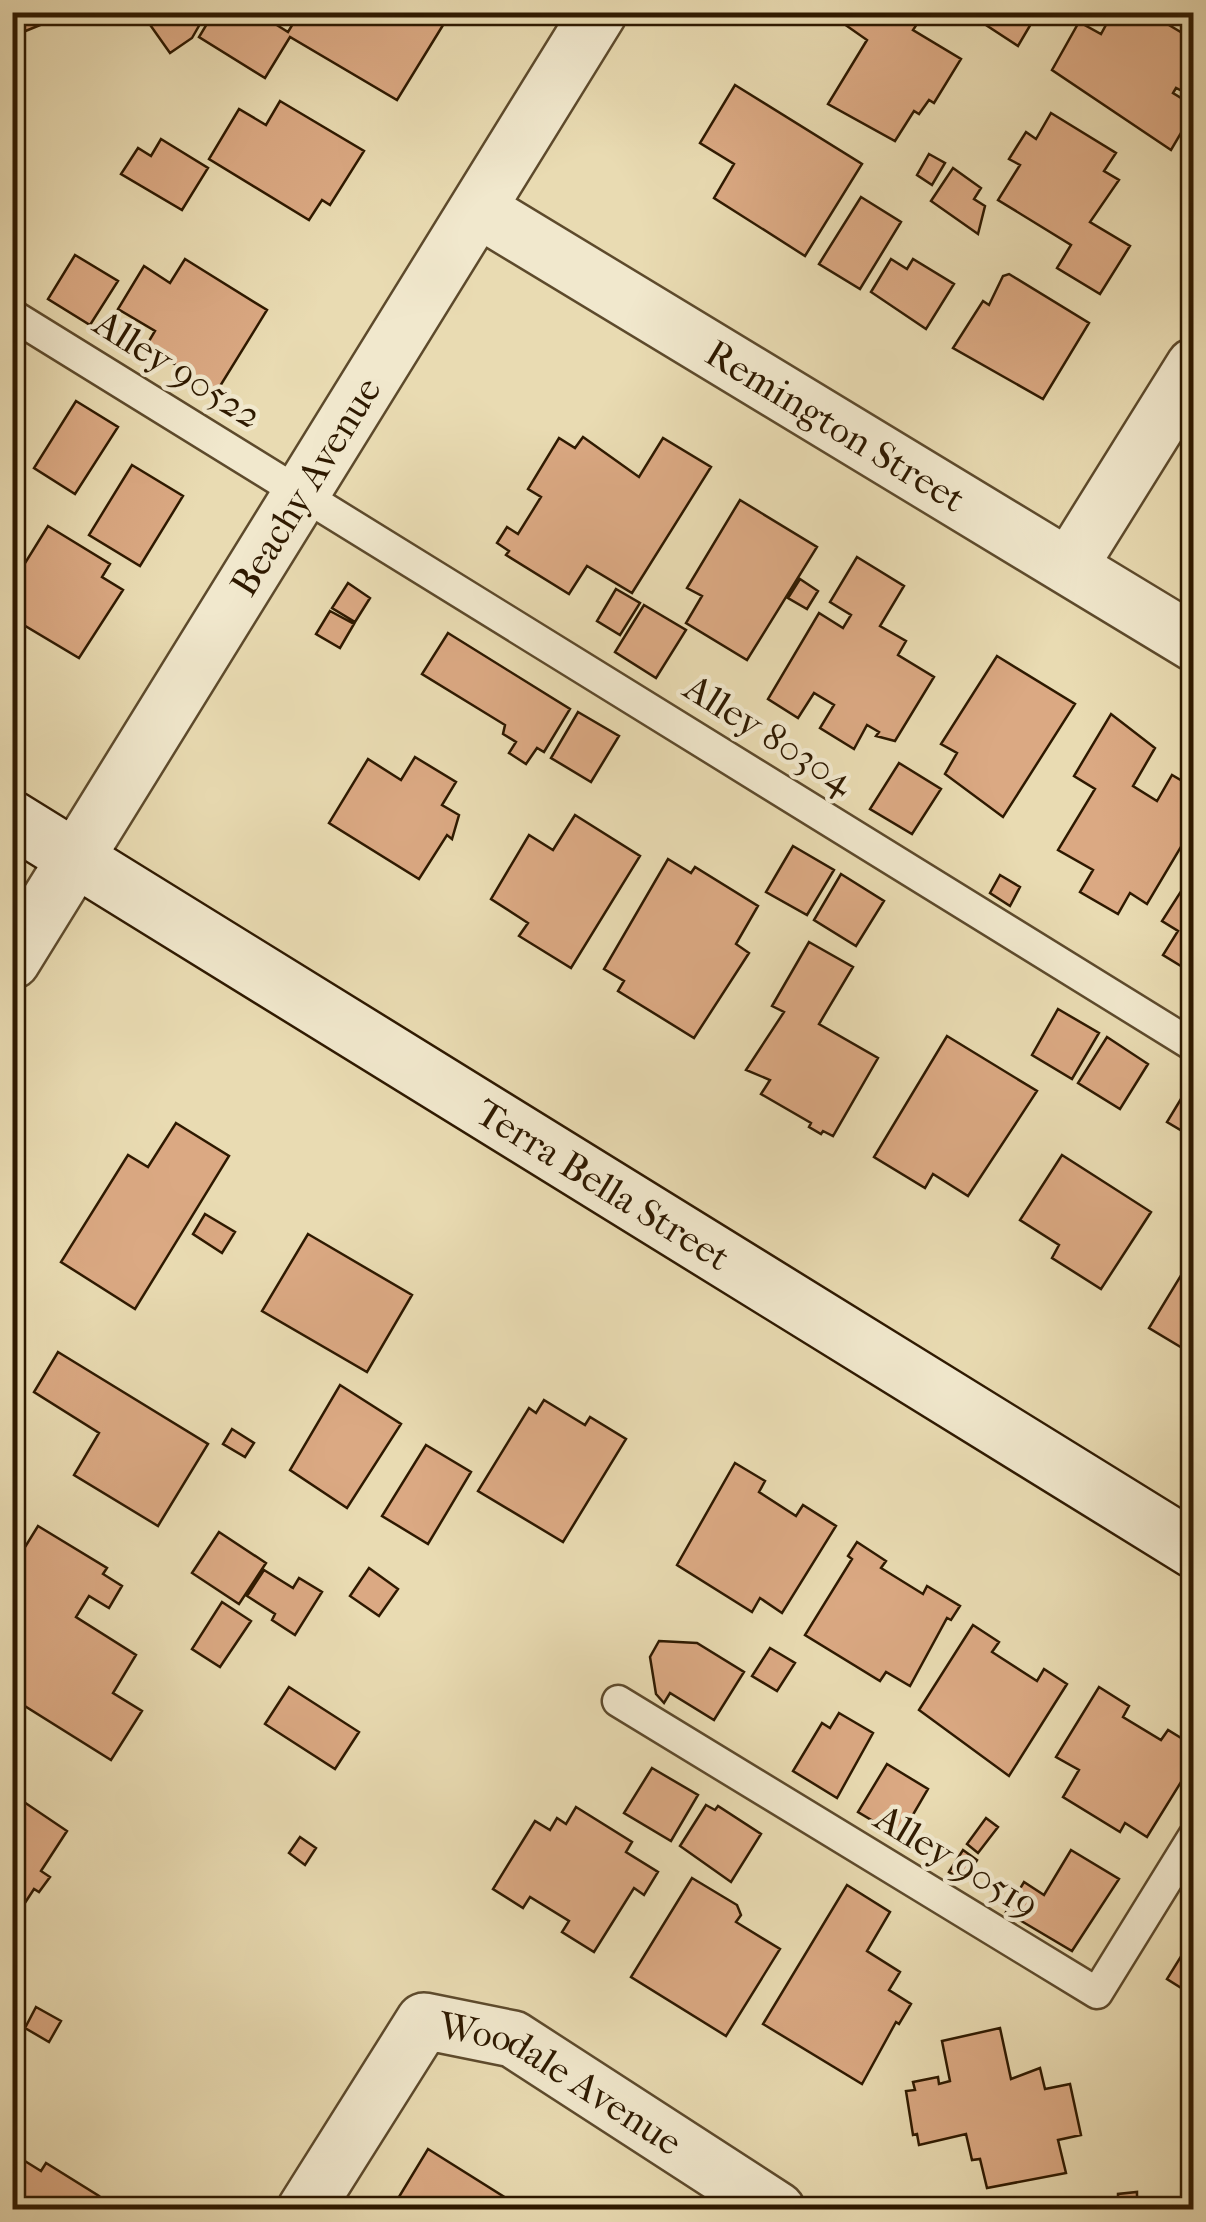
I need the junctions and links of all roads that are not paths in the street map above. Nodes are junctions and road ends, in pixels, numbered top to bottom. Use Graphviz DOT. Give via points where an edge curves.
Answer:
graph roads {
  1 [pos="599,12"];
  2 [pos="478,209"];
  3 [pos="12,315"];
  4 [pos="1194,366"];
  5 [pos="302,490"];
  6 [pos="1070,565"];
  7 [pos="1194,643"];
  8 [pos="12,819"];
  9 [pos="77,859"];
  10 [pos="12,961"];
  11 [pos="1194,1046"];
  12 [pos="1194,1550"];
  13 [pos="618,1701"];
  14 [pos="1194,1836"];
  15 [pos="305,2210"];
  16 [pos="777,2210"];
  1 -- 2 [label="street, Beachy Avenue"];
  2 -- 5 [label="street, Beachy Avenue"];
  2 -- 6 [label="street, Remington Street"];
  3 -- 5 [label="lane, Alley 90522"];
  4 -- 6 [label="street"];
  5 -- 9 [label="street, Beachy Avenue"];
  5 -- 11 [label="lane, Alley 80304"];
  6 -- 7 [label="street, Remington Street"];
  8 -- 9 [label="street, Terra Bella Street"];
  9 -- 10 [label="street, Beachy Avenue"];
  9 -- 12 [label="street, Terra Bella Street"];
  13 -- 14 [label="lane, Alley 90519" via="1097,1993"];
  15 -- 16 [label="street, Woodale Avenue" via="424,2021 514,2038"];
}
